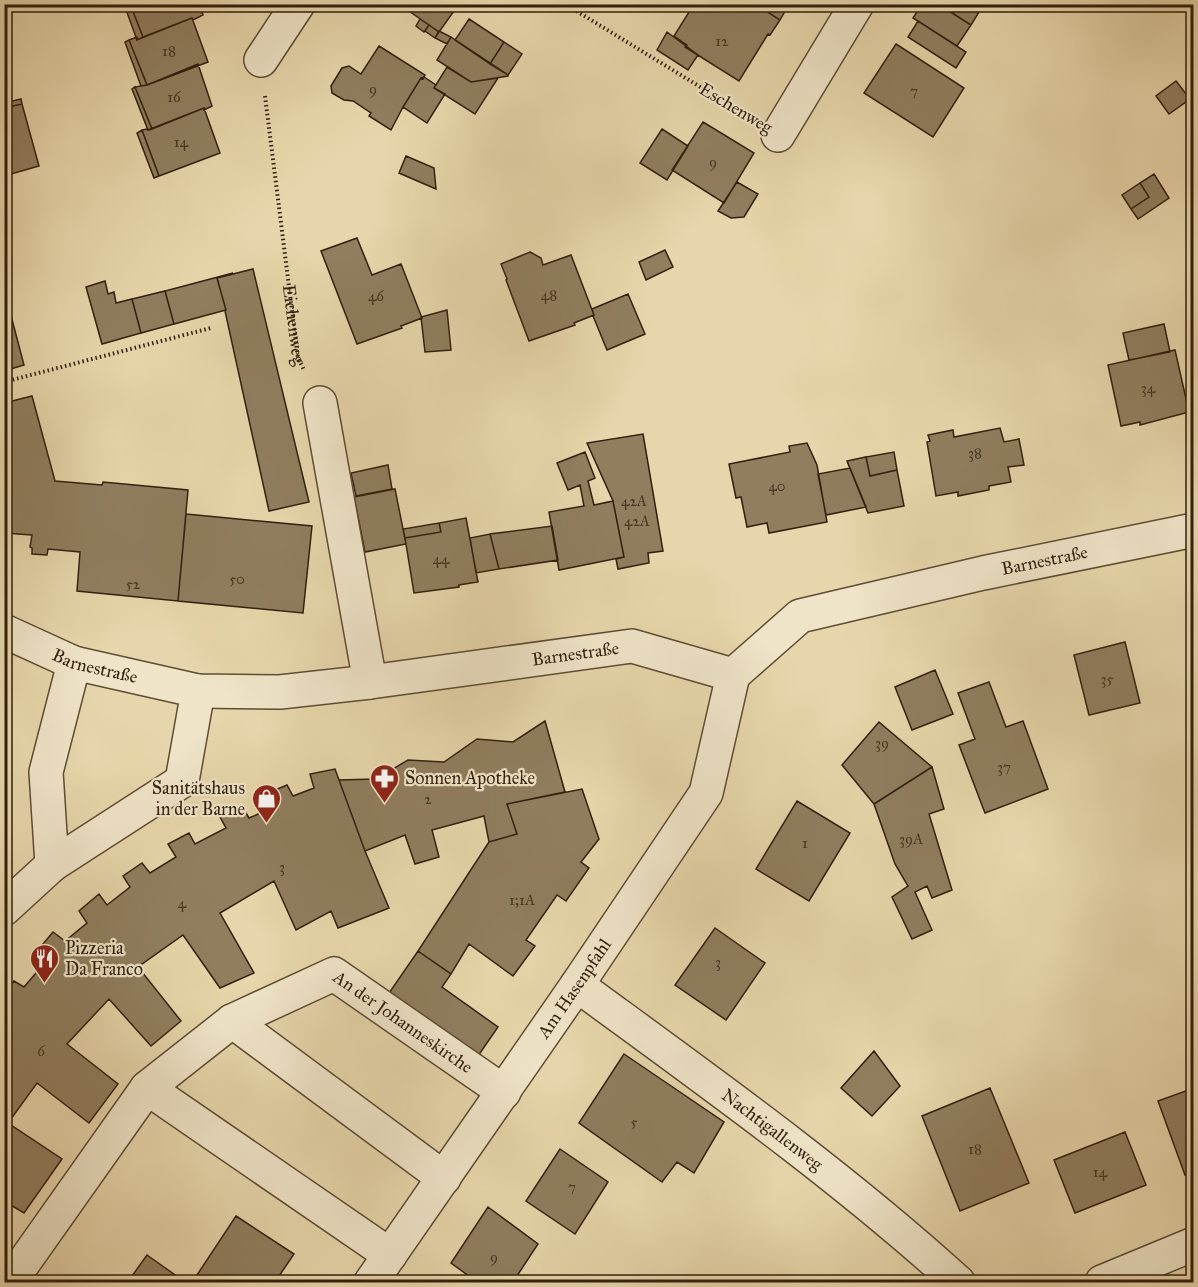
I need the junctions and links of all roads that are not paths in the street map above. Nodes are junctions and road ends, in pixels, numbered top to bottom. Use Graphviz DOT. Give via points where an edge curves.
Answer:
graph roads {
  1 [pos="298,4"];
  2 [pos="857,4"];
  3 [pos="261,60"];
  4 [pos="778,135"];
  5 [pos="320,403"];
  6 [pos="1194,530"];
  7 [pos="4,631"];
  8 [pos="74,663"];
  9 [pos="733,675"];
  10 [pos="370,682"];
  11 [pos="198,691"];
  12 [pos="52,865"];
  13 [pos="4,909"];
  14 [pos="577,986"];
  15 [pos="232,1021"];
  16 [pos="147,1088"];
  17 [pos="504,1092"];
  18 [pos="444,1178"];
  19 [pos="1194,1244"];
  20 [pos="390,1255"];
  21 [pos="10,1282"];
  22 [pos="371,1282"];
  23 [pos="958,1282"];
  24 [pos="1102,1282"];
  1 -- 3 [label="street"];
  2 -- 4 [label="street, Eschenweg"];
  5 -- 10 [label="street"];
  6 -- 9 [label="street, Barnestraße" via="800,616"];
  7 -- 8 [label="street, Barnestraße"];
  8 -- 11 [label="street, Barnestraße"];
  8 -- 12 [label="street" via="46,771"];
  9 -- 10 [label="street, Barnestraße" via="632,646"];
  9 -- 14 [label="street, Am Hasenpfahl" via="706,793"];
  10 -- 11 [label="street, Barnestraße" via="280,692"];
  11 -- 12 [label="street" via="182,781"];
  12 -- 13 [label="street"];
  14 -- 17 [label="street, Am Hasenpfahl"];
  14 -- 23 [label="street, Nachtigallenweg" via="776,1130 910,1238"];
  15 -- 16 [label="street, An der Johanneskirche"];
  15 -- 17 [label="street, An der Johanneskirche" via="334,974"];
  15 -- 18 [label="street"];
  16 -- 20 [label="street"];
  16 -- 21 [label="street, An der Johanneskirche"];
  17 -- 18 [label="street, Am Hasenpfahl"];
  18 -- 20 [label="street, Am Hasenpfahl"];
  19 -- 24 [label="street"];
  20 -- 22 [label="street, Am Hasenpfahl"];
}
